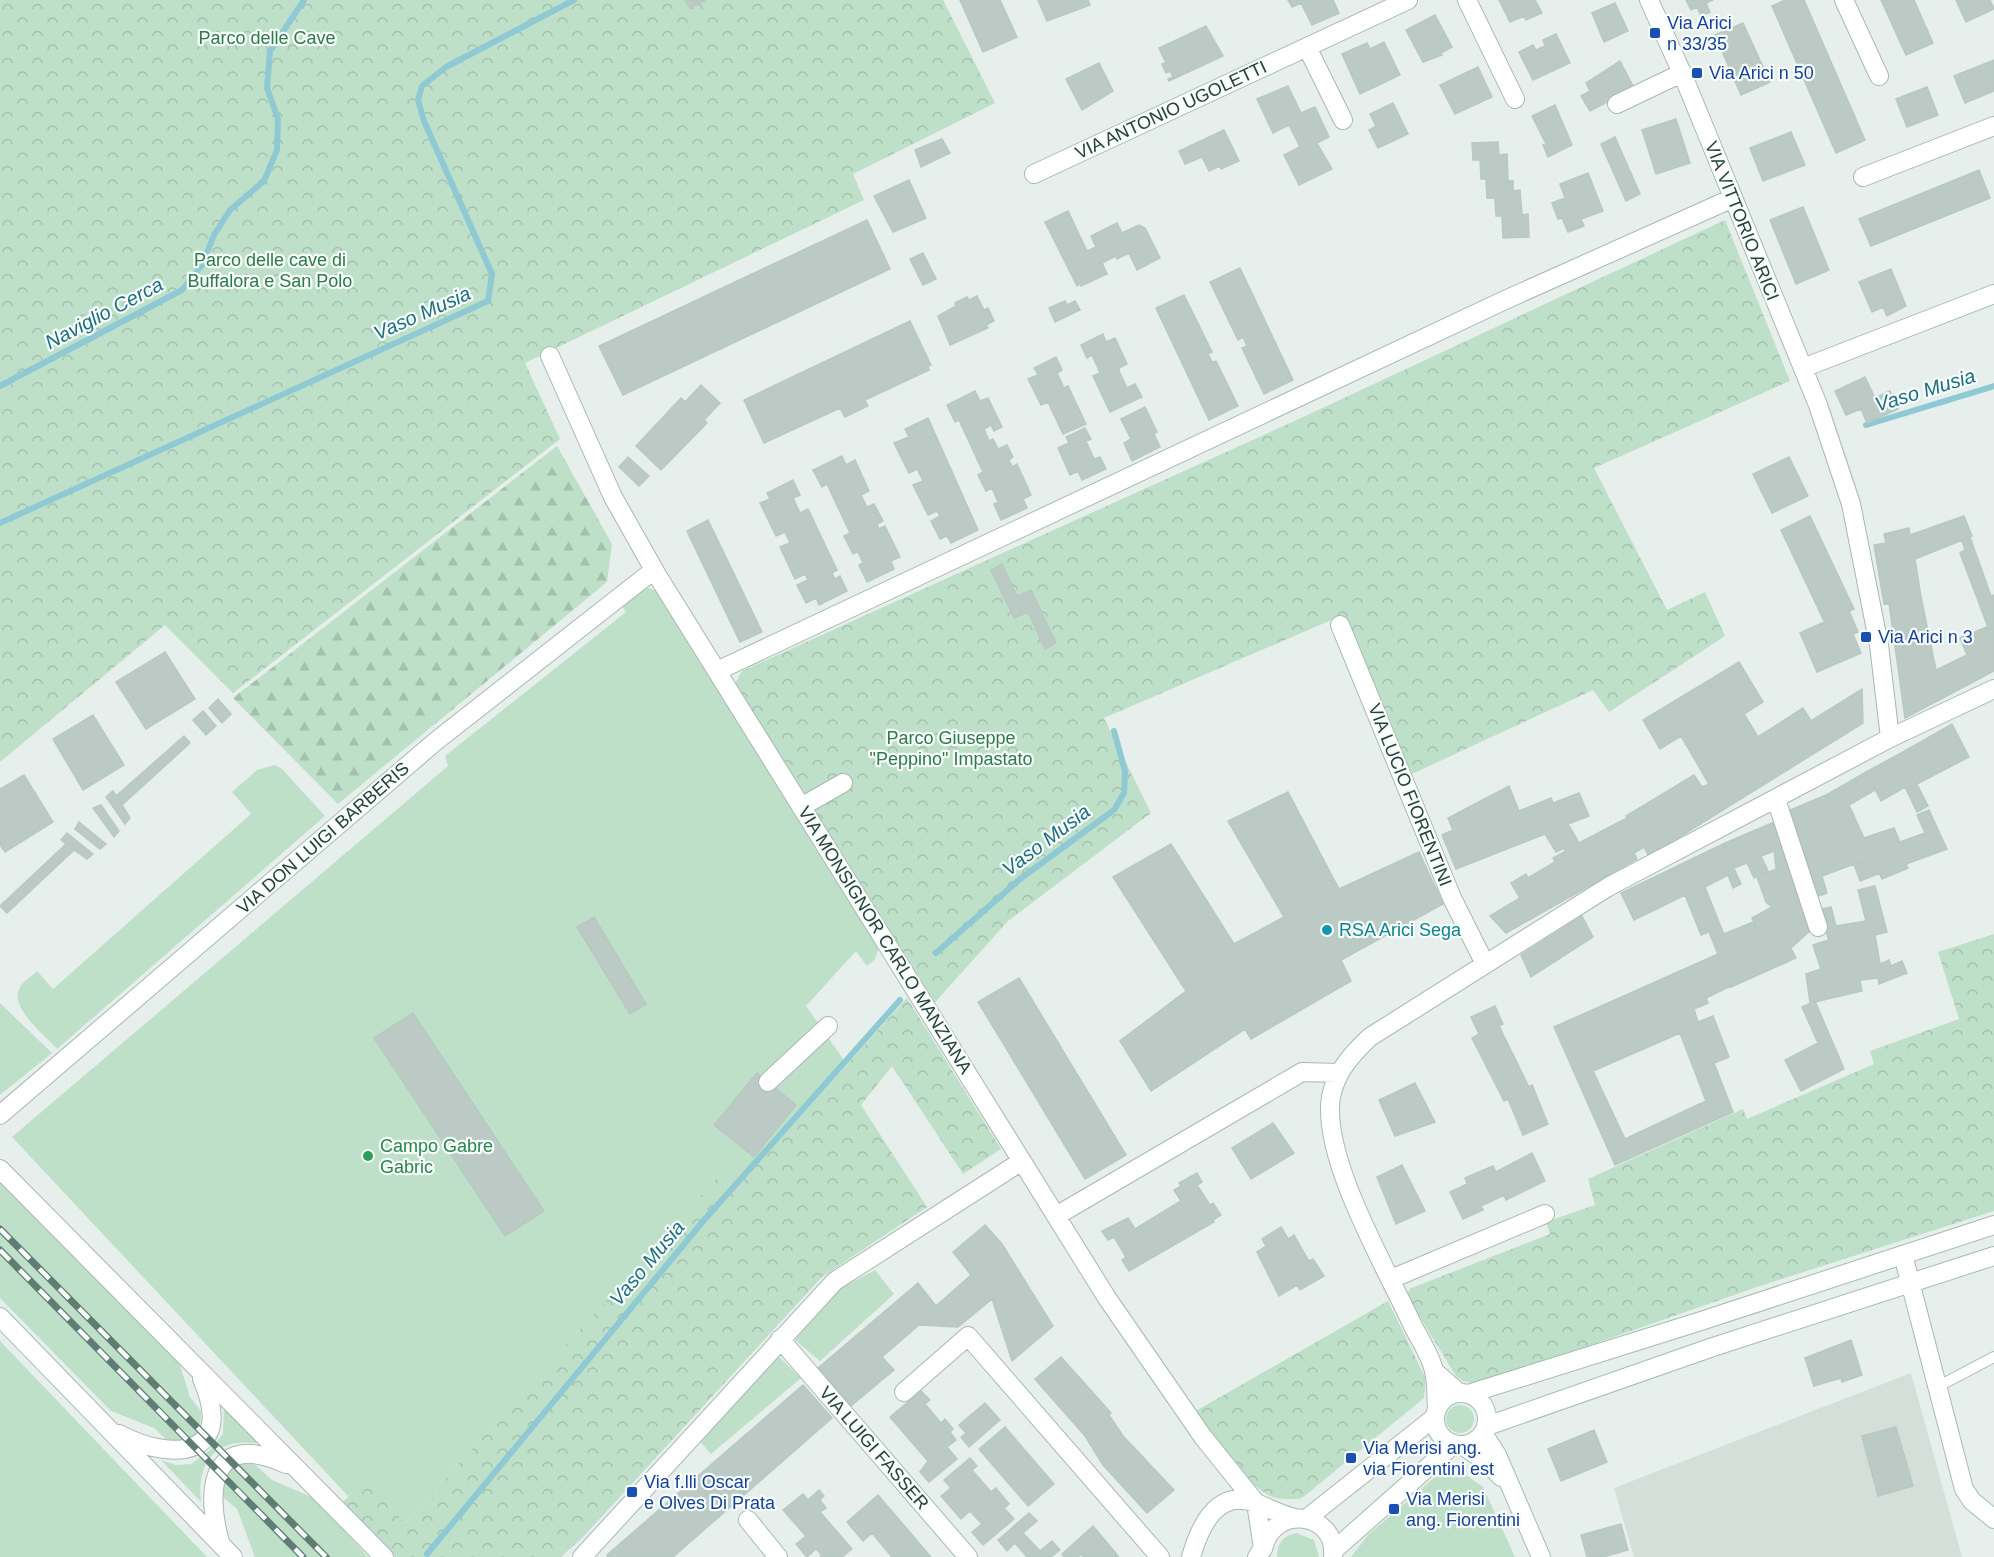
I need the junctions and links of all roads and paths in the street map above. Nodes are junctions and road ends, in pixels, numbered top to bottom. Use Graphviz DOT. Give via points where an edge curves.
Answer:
graph roads {
  1 [pos="1408,0"];
  2 [pos="1467,0"];
  3 [pos="1648,0"];
  4 [pos="1844,0"];
  5 [pos="1307,47"];
  6 [pos="1682,72"];
  7 [pos="1879,76"];
  8 [pos="1515,99"];
  9 [pos="1617,104"];
  10 [pos="1343,120"];
  11 [pos="1994,126"];
  12 [pos="1035,174"];
  13 [pos="1863,177"];
  14 [pos="1732,198"];
  15 [pos="1994,294"];
  16 [pos="550,356"];
  17 [pos="1803,368"];
  18 [pos="654,570"];
  19 [pos="1340,625"];
  20 [pos="717,671"];
  21 [pos="1994,689"];
  22 [pos="1890,738"];
  23 [pos="843,783"];
  24 [pos="1776,799"];
  25 [pos="801,807"];
  26 [pos="1818,927"];
  27 [pos="1485,964"];
  28 [pos="828,1026"];
  29 [pos="1339,1073"];
  30 [pos="768,1082"];
  31 [pos="0,1115"];
  32 [pos="1022,1161"];
  33 [pos="0,1169"];
  34 [pos="1545,1214"];
  35 [pos="1056,1216"];
  36 [pos="1994,1225"];
  37 [pos="1903,1255"];
  38 [pos="1994,1256"];
  39 [pos="1392,1279"];
  40 [pos="1911,1283"];
  41 [pos="0,1317"];
  42 [pos="780,1339"];
  43 [pos="1994,1357"];
  44 [pos="197,1368"];
  45 [pos="1434,1371"];
  46 [pos="1937,1386"];
  47 [pos="904,1392"];
  48 [pos="1463,1393"];
  49 [pos="1436,1412"];
  50 [pos="1485,1429"];
  51 [pos="109,1430"];
  52 [pos="1458,1445"];
  53 [pos="296,1468"];
  54 [pos="1511,1487"];
  55 [pos="1256,1503"];
  56 [pos="1301,1518"];
  57 [pos="1994,1519"];
  58 [pos="748,1520"];
  59 [pos="227,1551"];
  60 [pos="1261,1554"];
  61 [pos="1333,1554"];
  62 [pos="586,1556"];
  63 [pos="384,1557"];
  64 [pos="778,1557"];
  65 [pos="968,1557"];
  66 [pos="1160,1557"];
  67 [pos="1191,1557"];
  68 [pos="1541,1557"];
  1 -- 5 [label="street, VIA ANTONIO UGOLETTI"];
  2 -- 8 [label="street"];
  3 -- 6 [label="street, VIA VITTORIO ARICI"];
  4 -- 7 [label="street"];
  5 -- 10 [label="street"];
  5 -- 12 [label="street, VIA ANTONIO UGOLETTI"];
  6 -- 9 [label="street"];
  6 -- 14 [label="street, VIA VITTORIO ARICI"];
  11 -- 13 [label="street"];
  14 -- 17 [label="street, VIA VITTORIO ARICI"];
  14 -- 20 [label="street" via="1494,304"];
  15 -- 17 [label="street"];
  16 -- 18 [label="street, VIA MONSIGNOR CARLO MANZIANA" via="613,497"];
  17 -- 22 [label="street, VIA VITTORIO ARICI" via="1851,504 1879,645"];
  18 -- 20 [label="street, VIA MONSIGNOR CARLO MANZIANA"];
  18 -- 31 [label="street, VIA DON LUIGI BARBERIS" via="436,741"];
  19 -- 27 [label="street, VIA LUCIO FIORENTINI" via="1452,898"];
  20 -- 25 [label="street, VIA MONSIGNOR CARLO MANZIANA"];
  21 -- 22 [label="street"];
  22 -- 24 [label="street"];
  23 -- 25 [label="street"];
  24 -- 26 [label="street"];
  24 -- 27 [label="street" via="1608,887"];
  25 -- 32 [label="street, VIA MONSIGNOR CARLO MANZIANA"];
  27 -- 29 [label="street" via="1370,1037"];
  28 -- 30 [label="street"];
  29 -- 35 [label="street" via="1302,1072"];
  29 -- 39 [label="street" via="1332,1096 1332,1133 1339,1160"];
  32 -- 35 [label="street, VIA MONSIGNOR CARLO MANZIANA"];
  32 -- 42 [label="street" via="835,1281"];
  33 -- 44 [label="street"];
  34 -- 39 [label="street"];
  35 -- 55 [label="street, VIA MONSIGNOR CARLO MANZIANA" via="1203,1437"];
  36 -- 37 [label="street"];
  37 -- 40 [label="street"];
  37 -- 48 [label="street"];
  38 -- 40 [label="street"];
  39 -- 45 [label="street"];
  40 -- 46 [label="street"];
  40 -- 50 [label="street"];
  41 -- 51 [label="street"];
  42 -- 62 [label="street"];
  42 -- 65 [label="street, VIA LUIGI FASSER"];
  43 -- 46 [label="lane"];
  44 -- 51 [label="street" via="210,1397 212,1418 201,1443 186,1450 158,1449"];
  44 -- 53 [label="street"];
  45 -- 48 [label="street"];
  45 -- 49 [label="street"];
  46 -- 57 [label="street" via="1964,1489"];
  47 -- 66 [label="street" via="968,1336"];
  48 -- 49 [label="street" via="1450,1395"];
  48 -- 50 [label="street" via="1482,1402 1488,1418"];
  49 -- 52 [label="street" via="1439,1434"];
  49 -- 56 [label="street"];
  50 -- 52 [label="street" via="1478,1439"];
  50 -- 54 [label="street"];
  51 -- 59 [label="street"];
  52 -- 54 [label="street" via="1488,1463"];
  52 -- 61 [label="street"];
  53 -- 59 [label="street" via="255,1453 239,1452 223,1464 215,1480 213,1498 214,1519"];
  53 -- 63 [label="street"];
  54 -- 68 [label="street"];
  55 -- 56 [label="street, VIA MONSIGNOR CARLO MANZIANA"];
  55 -- 60 [label="street, VIA MONSIGNOR CARLO MANZIANA"];
  55 -- 67 [label="street" via="1238,1498 1223,1502 1200,1528"];
  56 -- 60 [label="street" via="1275,1527"];
  56 -- 61 [label="street" via="1325,1530"];
  58 -- 64 [label="street"];
}
